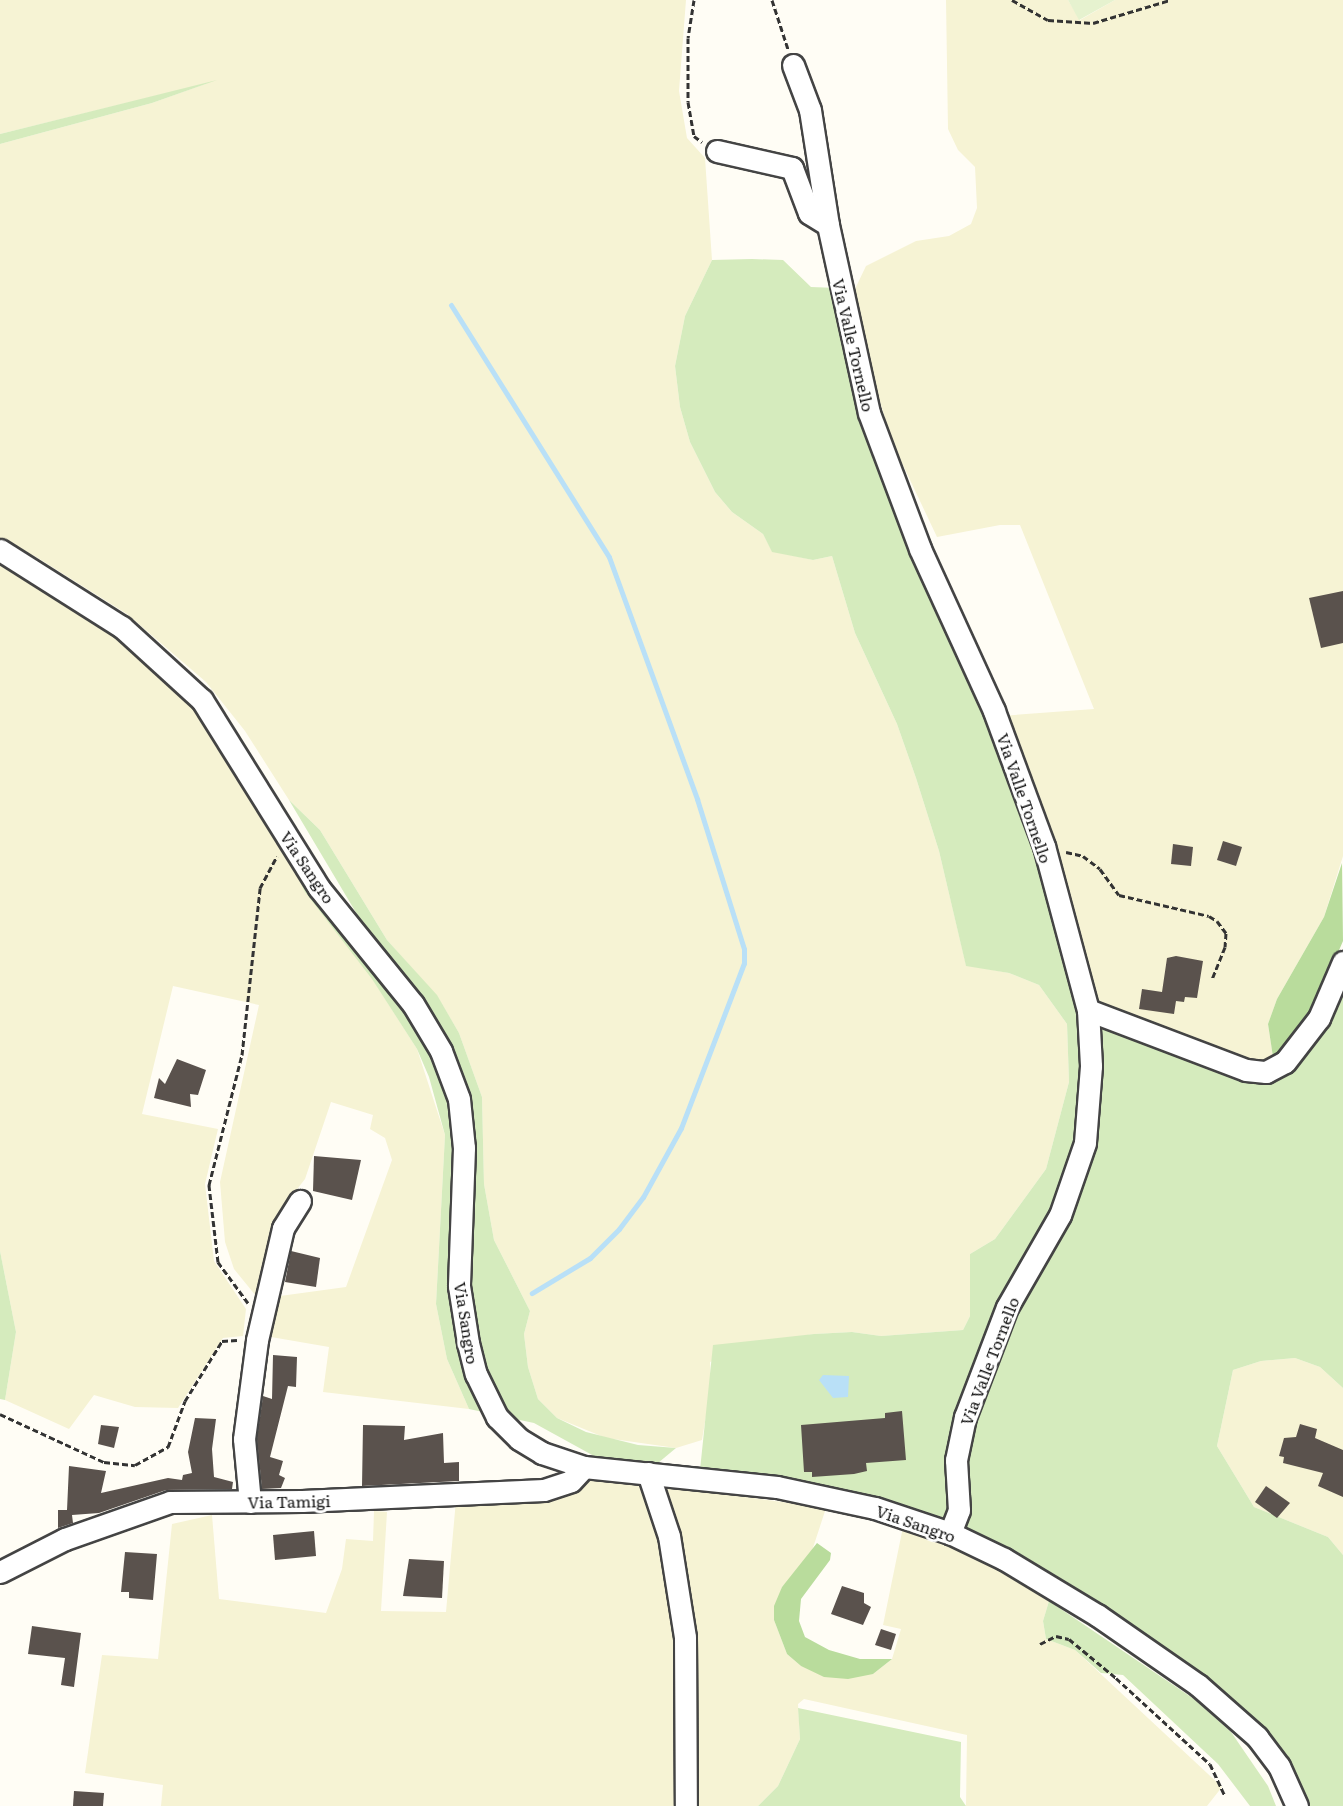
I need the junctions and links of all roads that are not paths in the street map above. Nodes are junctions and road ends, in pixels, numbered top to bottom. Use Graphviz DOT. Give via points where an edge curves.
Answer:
graph roads {
  1 [pos="793,65"];
  2 [pos="717,151"];
  3 [pos="828,225"];
  4 [pos="0,550"];
  5 [pos="1343,962"];
  6 [pos="1088,1010"];
  7 [pos="300,1201"];
  8 [pos="584,1467"];
  9 [pos="648,1473"];
  10 [pos="250,1502"];
  11 [pos="950,1533"];
  12 [pos="0,1572"];
  13 [pos="686,1806"];
  14 [pos="1297,1806"];
  1 -- 3 [label="street, Via Valle Tornello" via="810,110"];
  2 -- 3 [label="street" via="792,168 808,213"];
  3 -- 6 [label="street, Via Valle Tornello" via="869,413 920,549 994,711 1047,855"];
  4 -- 8 [label="street, Via Sangro" via="122,627 202,700 319,888 413,1004 441,1051 459,1099 464,1148 459,1286 476,1374 497,1417 519,1439 542,1453"];
  5 -- 6 [label="street" via="1319,1018 1285,1062 1266,1071 1246,1070"];
  6 -- 11 [label="street, Via Valle Tornello" via="1091,1066 1085,1143 1060,1215 1007,1307 964,1417 957,1460 959,1510"];
  7 -- 10 [label="street" via="283,1228 257,1340 244,1439"];
  8 -- 9 [label="street, Via Sangro"];
  8 -- 10 [label="street, Via Tamigi" via="571,1481 544,1490"];
  9 -- 11 [label="street, Via Sangro" via="777,1487 876,1508"];
  9 -- 13 [label="street" via="669,1536 685,1637"];
  10 -- 12 [label="street, Via Tamigi" via="170,1502 65,1539"];
  11 -- 14 [label="street, Via Sangro" via="1004,1559 1078,1604 1198,1685 1257,1737 1279,1766"];
}
